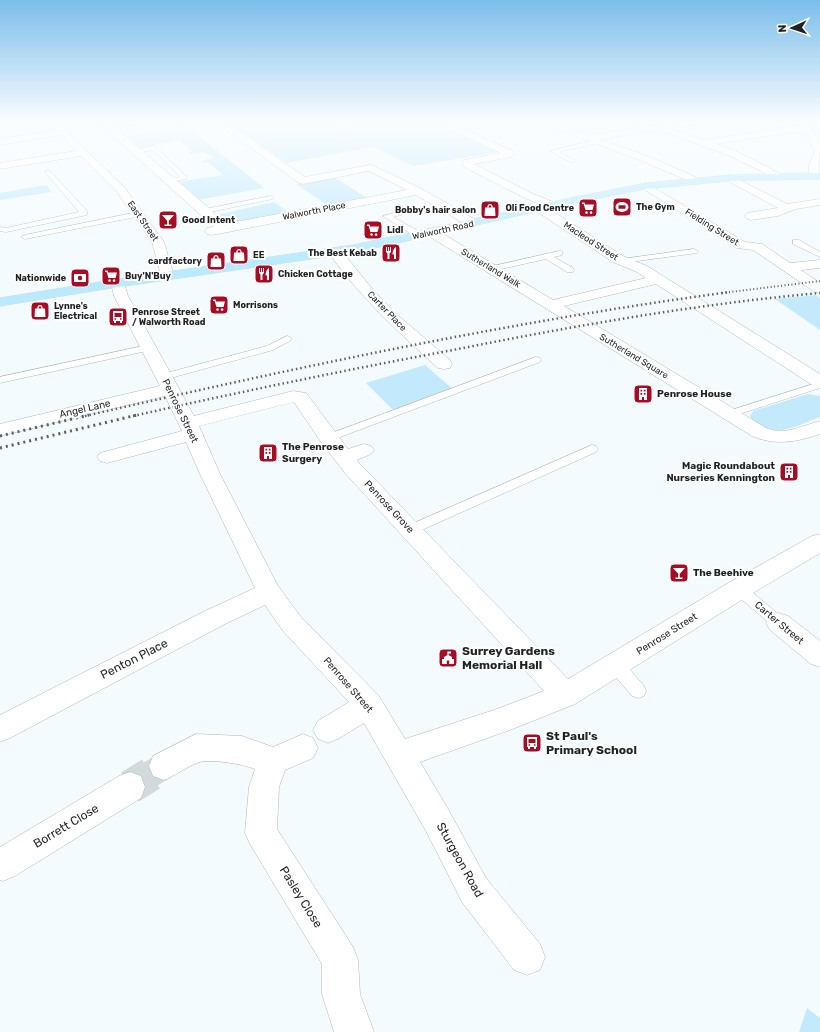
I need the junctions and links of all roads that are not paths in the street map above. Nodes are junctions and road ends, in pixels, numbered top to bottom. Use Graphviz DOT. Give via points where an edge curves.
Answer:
graph roads {
  1 [pos="99,169"];
  2 [pos="157,169"];
  3 [pos="176,169"];
  4 [pos="286,169"];
  5 [pos="364,169"];
  6 [pos="372,169"];
  7 [pos="477,169"];
  8 [pos="668,169"];
  9 [pos="763,169"];
  10 [pos="48,172"];
  11 [pos="775,175"];
  12 [pos="817,176"];
  13 [pos="728,178"];
  14 [pos="170,181"];
  15 [pos="696,181"];
  16 [pos="646,186"];
  17 [pos="418,191"];
  18 [pos="271,198"];
  19 [pos="820,202"];
  20 [pos="546,206"];
  21 [pos="786,207"];
  22 [pos="205,211"];
  23 [pos="410,211"];
  24 [pos="138,214"];
  25 [pos="751,216"];
  26 [pos="472,223"];
  27 [pos="0,229"];
  28 [pos="223,229"];
  29 [pos="211,231"];
  30 [pos="425,234"];
  31 [pos="25,237"];
  32 [pos="796,242"];
  33 [pos="694,251"];
  34 [pos="335,252"];
  35 [pos="559,253"];
  36 [pos="820,255"];
  37 [pos="548,256"];
  38 [pos="622,261"];
  39 [pos="820,264"];
  40 [pos="787,267"];
  41 [pos="492,269"];
  42 [pos="570,270"];
  43 [pos="167,276"];
  44 [pos="658,279"];
  45 [pos="118,283"];
  46 [pos="820,289"];
  47 [pos="0,302"];
  48 [pos="551,305"];
  49 [pos="287,339"];
  50 [pos="148,348"];
  51 [pos="536,360"];
  52 [pos="444,364"];
  53 [pos="0,380"];
  54 [pos="820,382"];
  55 [pos="167,383"];
  56 [pos="820,385"];
  57 [pos="729,414"];
  58 [pos="819,428"];
  59 [pos="190,429"];
  60 [pos="0,430"];
  61 [pos="328,438"];
  62 [pos="592,449"];
  63 [pos="364,450"];
  64 [pos="107,457"];
  65 [pos="344,458"];
  66 [pos="410,530"];
  67 [pos="820,542"];
  68 [pos="739,589"];
  69 [pos="269,592"];
  70 [pos="778,624"];
  71 [pos="820,656"];
  72 [pos="616,665"];
  73 [pos="638,692"];
  74 [pos="565,695"];
  75 [pos="369,705"];
  76 [pos="0,729"];
  77 [pos="328,730"];
  78 [pos="400,757"];
  79 [pos="164,766"];
  80 [pos="130,787"];
  81 [pos="3,864"];
  82 [pos="527,957"];
  83 [pos="354,1032"];
  1 -- 24 [label="street, East Street" via="121,190"];
  2 -- 14 [label="street"];
  3 -- 14 [label="lane" via="185,178"];
  4 -- 5 [label="street" via="303,181"];
  6 -- 17 [label="street"];
  7 -- 20 [label="street, Macleod Street"];
  8 -- 15 [label="street"];
  9 -- 11 [label="street"];
  10 -- 27 [label="lane" via="84,213 6,230"];
  11 -- 12 [label="main road"];
  11 -- 13 [label="main road"];
  13 -- 15 [label="main road, Walworth Road" via="723,182"];
  13 -- 21 [label="street"];
  14 -- 22 [label="street"];
  15 -- 16 [label="main road, Walworth Road"];
  16 -- 20 [label="main road, Walworth Road"];
  16 -- 40 [label="street, Fielding Street" via="742,245 757,247"];
  17 -- 26 [label="street"];
  17 -- 28 [label="street, Walworth Place"];
  18 -- 22 [label="lane"];
  19 -- 21 [label="street"];
  20 -- 26 [label="main road, Walworth Road"];
  20 -- 38 [label="street, Macleod Street"];
  21 -- 25 [label="street" via="782,211"];
  22 -- 28 [label="street"];
  23 -- 30 [label="lane" via="387,216"];
  24 -- 31 [label="lane"];
  24 -- 43 [label="street, East Street" via="164,240"];
  26 -- 30 [label="main road, Walworth Road"];
  28 -- 29 [label="street, Walworth Place"];
  30 -- 34 [label="main road, Walworth Road"];
  30 -- 41 [label="street, Sutherland Walk"];
  32 -- 36 [label="lane"];
  33 -- 38 [label="lane"];
  34 -- 43 [label="main road, Walworth Road"];
  34 -- 52 [label="street, Carter Place" via="388,314"];
  35 -- 37 [label="lane"];
  37 -- 41 [label="lane"];
  37 -- 42 [label="lane"];
  38 -- 44 [label="street"];
  39 -- 40 [label="street"];
  40 -- 46 [label="street, Fielding Street"];
  41 -- 48 [label="street, Sutherland Walk"];
  43 -- 45 [label="main road, Walworth Road"];
  44 -- 48 [label="street"];
  44 -- 54 [label="street"];
  45 -- 47 [label="main road, Walworth Road"];
  45 -- 50 [label="street, Penrose Street" via="121,296"];
  48 -- 57 [label="street, Sutherland Square"];
  49 -- 55 [label="lane" via="270,348"];
  50 -- 53 [label="lane"];
  50 -- 55 [label="street, Penrose Street"];
  51 -- 61 [label="lane"];
  55 -- 59 [label="street, Penrose Street"];
  55 -- 60 [label="street, Angel Lane"];
  56 -- 57 [label="lane"];
  57 -- 58 [label="street, Sutherland Square" via="771,437 786,438"];
  59 -- 61 [label="street, Penrose Grove" via="298,396"];
  59 -- 64 [label="street"];
  59 -- 69 [label="street, Penrose Street"];
  61 -- 65 [label="street, Penrose Grove"];
  62 -- 66 [label="lane"];
  63 -- 65 [label="street"];
  65 -- 66 [label="street, Penrose Grove"];
  66 -- 74 [label="street, Penrose Grove"];
  67 -- 68 [label="street, Penrose Street"];
  68 -- 70 [label="lane, Carter Street"];
  68 -- 72 [label="street, Penrose Street"];
  69 -- 75 [label="street, Penrose Street" via="292,624"];
  69 -- 76 [label="street, Penton Place"];
  70 -- 71 [label="street, Carter Street"];
  72 -- 73 [label="lane"];
  72 -- 74 [label="street, Penrose Street"];
  74 -- 78 [label="street, Penrose Street" via="500,721 415,749"];
  75 -- 77 [label="street"];
  75 -- 78 [label="street, Penrose Street"];
  78 -- 82 [label="street, Sturgeon Road" via="474,890"];
  79 -- 83 [label="street, Pasley Close" via="196,748 288,755 264,787 261,833 340,960 341,994"];
  80 -- 81 [label="street, Borrett Close"];
}
